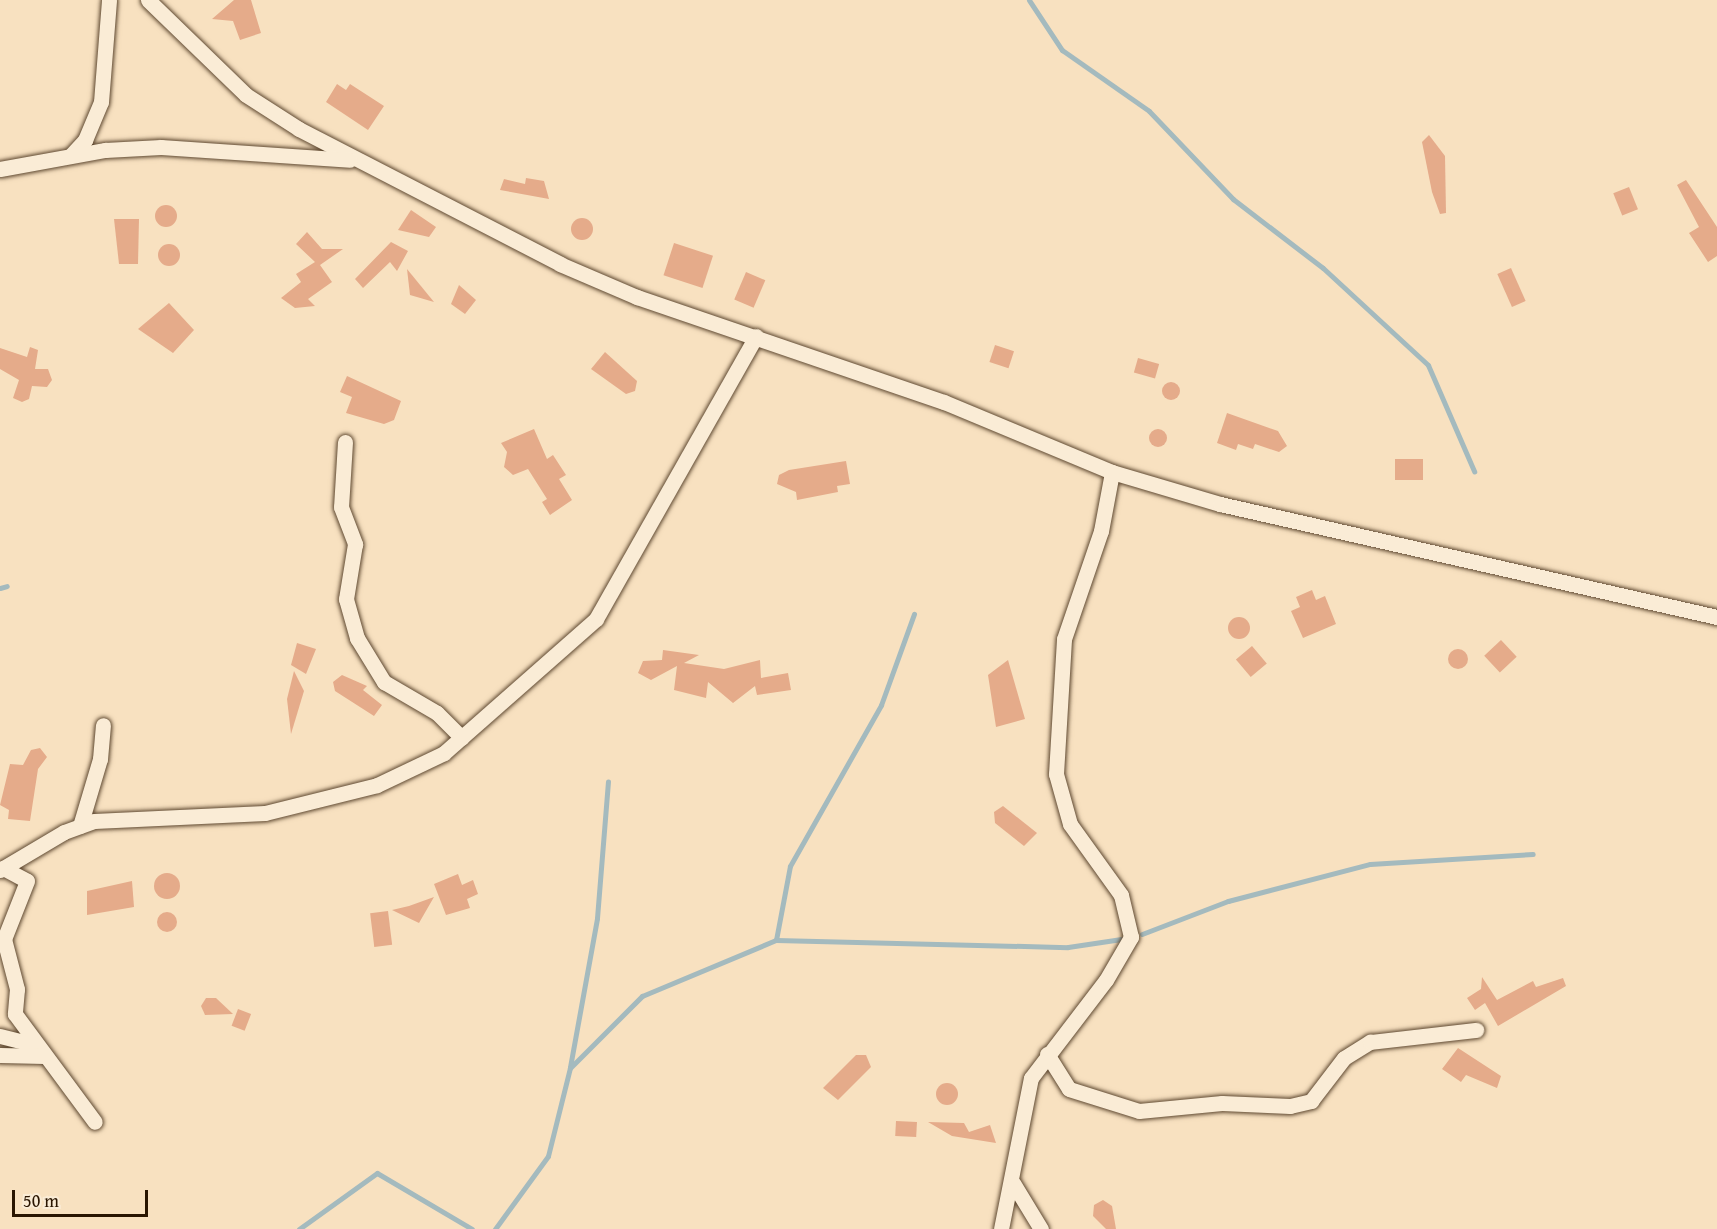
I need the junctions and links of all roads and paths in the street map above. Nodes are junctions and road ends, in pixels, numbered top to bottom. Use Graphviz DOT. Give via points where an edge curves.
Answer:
graph roads {
  1 [pos="109,0"];
  2 [pos="148,0"];
  3 [pos="71,155"];
  4 [pos="356,160"];
  5 [pos="0,169"];
  6 [pos="756,336"];
  7 [pos="345,442"];
  8 [pos="1112,472"];
  9 [pos="1717,617"];
  10 [pos="103,725"];
  11 [pos="462,738"];
  12 [pos="80,826"];
  13 [pos="38,848"];
  14 [pos="1,869"];
  15 [pos="27,881"];
  16 [pos="1476,1030"];
  17 [pos="0,1036"];
  18 [pos="40,1051"];
  19 [pos="1047,1054"];
  20 [pos="0,1055"];
  21 [pos="95,1122"];
  22 [pos="1013,1183"];
  23 [pos="1001,1229"];
  24 [pos="1041,1229"];
  1 -- 3 [label="street" via="101,102 85,140"];
  2 -- 4 [label="street" via="246,95"];
  3 -- 4 [label="street" via="161,147"];
  3 -- 5 [label="street"];
  4 -- 6 [label="street" via="560,264"];
  6 -- 8 [label="street" via="944,402"];
  6 -- 11 [label="street" via="596,619"];
  7 -- 11 [label="street" via="341,507 355,544 346,599 357,638 384,682 437,713"];
  8 -- 9 [label="street" via="1220,504"];
  8 -- 19 [label="street" via="1101,531 1064,639 1056,774 1070,824 1121,895 1131,937 1106,980"];
  10 -- 12 [label="street" via="100,759"];
  11 -- 12 [label="street" via="419,766 328,800 265,813 140,816"];
  12 -- 13 [label="street"];
  13 -- 14 [label="street"];
  13 -- 15 [label="street"];
  14 -- 15 [label="street"];
  15 -- 18 [label="street" via="4,939 17,989 15,1014"];
  16 -- 19 [label="street" via="1370,1042 1344,1058 1311,1101 1290,1106 1222,1103 1139,1111 1070,1089"];
  17 -- 18 [label="street"];
  18 -- 20 [label="street"];
  18 -- 21 [label="street"];
  19 -- 22 [label="street" via="1031,1078"];
  22 -- 23 [label="street"];
  22 -- 24 [label="street"];
}
